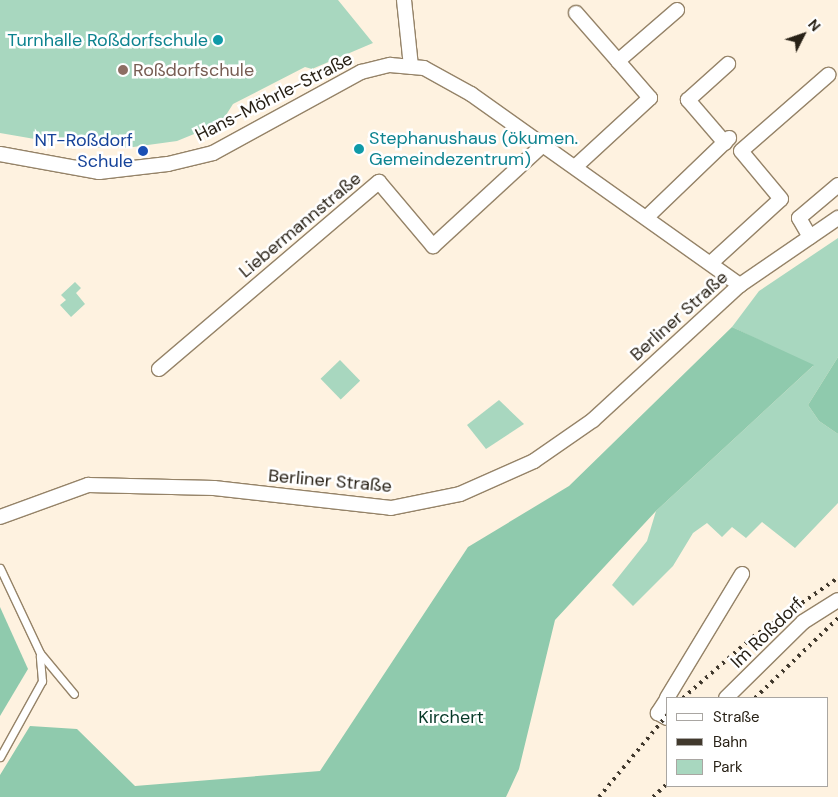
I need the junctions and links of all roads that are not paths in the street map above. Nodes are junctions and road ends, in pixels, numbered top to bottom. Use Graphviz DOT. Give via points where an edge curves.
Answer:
graph roads {
  1 [pos="404,0"];
  2 [pos="677,10"];
  3 [pos="576,12"];
  4 [pos="618,61"];
  5 [pos="728,64"];
  6 [pos="411,67"];
  7 [pos="828,75"];
  8 [pos="543,145"];
  9 [pos="0,154"];
  10 [pos="575,167"];
  11 [pos="838,185"];
  12 [pos="647,217"];
  13 [pos="838,218"];
  14 [pos="810,237"];
  15 [pos="712,262"];
  16 [pos="740,285"];
  17 [pos="159,369"];
  18 [pos="0,516"];
  19 [pos="0,568"];
  20 [pos="742,574"];
  21 [pos="838,600"];
  22 [pos="40,653"];
  23 [pos="74,694"];
  24 [pos="668,697"];
  25 [pos="727,697"];
  26 [pos="666,701"];
  27 [pos="666,717"];
  28 [pos="0,757"];
  1 -- 6 [label="street"];
  2 -- 4 [label="street"];
  3 -- 4 [label="street"];
  4 -- 10 [label="street" via="650,98"];
  5 -- 12 [label="street" via="688,100 727,140"];
  6 -- 8 [label="street, Hans-Möhrle-Straße" via="424,68 456,84"];
  6 -- 9 [label="street, Hans-Möhrle-Straße" via="390,65 361,72 213,153 168,164 99,172"];
  7 -- 15 [label="street" via="740,151 782,199"];
  8 -- 10 [label="street, Hans-Möhrle-Straße"];
  8 -- 17 [label="street, Liebermannstraße" via="433,246 379,182"];
  10 -- 12 [label="street, Hans-Möhrle-Straße"];
  11 -- 14 [label="street" via="799,218"];
  12 -- 15 [label="street, Hans-Möhrle-Straße"];
  13 -- 14 [label="street, Berliner Straße"];
  14 -- 16 [label="street, Berliner Straße"];
  15 -- 16 [label="street, Hans-Möhrle-Straße"];
  16 -- 18 [label="street, Berliner Straße" via="593,420 534,461 460,494 391,508 214,488 88,485"];
  19 -- 22 [label="lane"];
  20 -- 24 [label="street"];
  21 -- 25 [label="street, Im Roßdorf" via="803,622"];
  22 -- 23 [label="lane"];
  22 -- 28 [label="lane" via="42,680"];
  26 -- 27 [label="street" via="658,713"];
}
